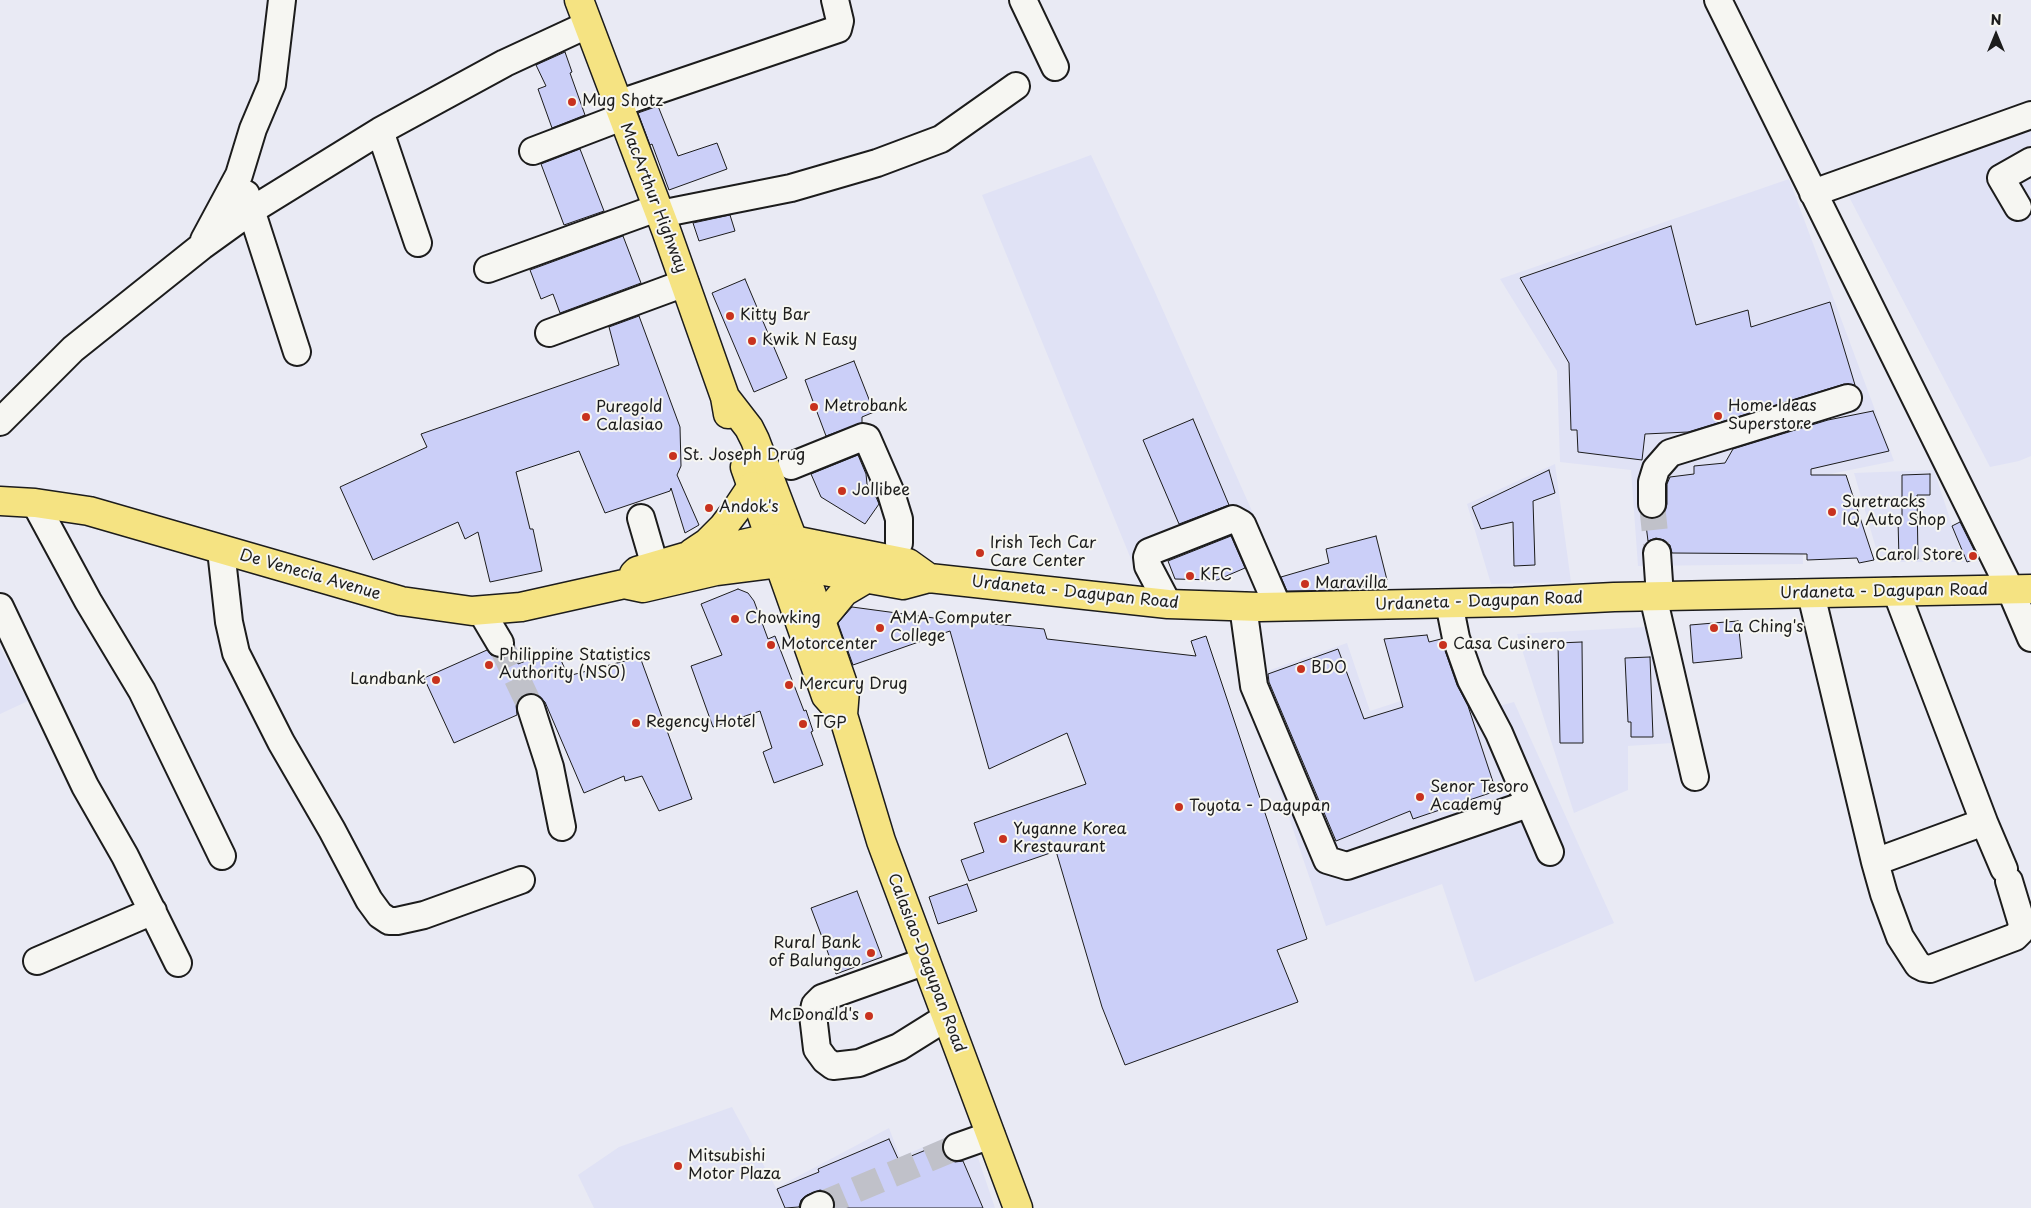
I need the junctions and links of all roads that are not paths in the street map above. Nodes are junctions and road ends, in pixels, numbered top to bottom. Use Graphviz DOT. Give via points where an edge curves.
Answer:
graph roads {
  1 [pos="282,0"];
  2 [pos="835,0"];
  3 [pos="1024,0"];
  4 [pos="1718,0"];
  5 [pos="583,12"];
  6 [pos="1056,67"];
  7 [pos="1016,86"];
  8 [pos="620,110"];
  9 [pos="2031,115"];
  10 [pos="380,131"];
  11 [pos="533,151"];
  12 [pos="2031,161"];
  13 [pos="239,175"];
  14 [pos="1813,193"];
  15 [pos="2018,207"];
  16 [pos="252,210"];
  17 [pos="659,211"];
  18 [pos="418,243"];
  19 [pos="202,246"];
  20 [pos="488,269"];
  21 [pos="685,283"];
  22 [pos="548,332"];
  23 [pos="297,352"];
  24 [pos="725,397"];
  25 [pos="1848,398"];
  26 [pos="0,422"];
  27 [pos="791,466"];
  28 [pos="752,486"];
  29 [pos="0,501"];
  30 [pos="35,502"];
  31 [pos="1652,504"];
  32 [pos="641,518"];
  33 [pos="899,542"];
  34 [pos="221,550"];
  35 [pos="785,552"];
  36 [pos="1657,553"];
  37 [pos="685,557"];
  38 [pos="655,566"];
  39 [pos="929,578"];
  40 [pos="866,579"];
  41 [pos="624,584"];
  42 [pos="2020,589"];
  43 [pos="1896,591"];
  44 [pos="1811,594"];
  45 [pos="1656,596"];
  46 [pos="1168,604"];
  47 [pos="1449,604"];
  48 [pos="1243,606"];
  49 [pos="1278,607"];
  50 [pos="0,608"];
  51 [pos="481,611"];
  52 [pos="821,620"];
  53 [pos="2031,638"];
  54 [pos="500,643"];
  55 [pos="531,708"];
  56 [pos="843,715"];
  57 [pos="1695,777"];
  58 [pos="1528,804"];
  59 [pos="1984,822"];
  60 [pos="562,827"];
  61 [pos="1550,852"];
  62 [pos="222,856"];
  63 [pos="1875,862"];
  64 [pos="521,880"];
  65 [pos="153,911"];
  66 [pos="37,961"];
  67 [pos="926,961"];
  68 [pos="178,963"];
  69 [pos="947,1017"];
  70 [pos="991,1135"];
  71 [pos="957,1147"];
  72 [pos="1018,1208"];
  1 -- 13 [label="street" via="272,84 253,129"];
  2 -- 8 [label="street" via="840,21 838,29"];
  3 -- 6 [label="street"];
  4 -- 14 [label="street"];
  5 -- 8 [label="main road, MacArthur Highway"];
  5 -- 10 [label="street" via="505,63"];
  7 -- 17 [label="street" via="941,139 877,163 791,188"];
  8 -- 11 [label="street"];
  8 -- 17 [label="main road, MacArthur Highway"];
  9 -- 14 [label="street"];
  10 -- 16 [label="street"];
  10 -- 18 [label="street"];
  12 -- 15 [label="street" via="2001,178"];
  13 -- 16 [label="street"];
  13 -- 19 [label="street"];
  14 -- 42 [label="street"];
  16 -- 19 [label="street"];
  16 -- 23 [label="street"];
  17 -- 20 [label="street"];
  17 -- 21 [label="main road, MacArthur Highway"];
  19 -- 26 [label="street" via="73,349"];
  21 -- 22 [label="street"];
  21 -- 24 [label="main road, MacArthur Highway"];
  24 -- 28 [label="main road, MacArthur Highway"];
  24 -- 35 [label="main road, MacArthur Highway" via="755,440"];
  25 -- 31 [label="street" via="1670,453 1656,469"];
  27 -- 33 [label="street" via="867,438 891,493 899,520"];
  28 -- 35 [label="main road, MacArthur Highway"];
  28 -- 37 [label="main road" via="723,527 707,543"];
  29 -- 30 [label="main road, De Venecia Avenue"];
  30 -- 34 [label="main road, De Venecia Avenue" via="89,511"];
  30 -- 62 [label="street" via="88,601 142,691"];
  32 -- 38 [label="street"];
  34 -- 51 [label="main road, De Venecia Avenue" via="401,601"];
  34 -- 64 [label="street" via="236,653 281,742 380,915 389,920 424,915"];
  35 -- 37 [label="main road, De Venecia Avenue"];
  35 -- 39 [label="main road, Urdaneta - Dagupan Road" via="908,563"];
  35 -- 40 [label="main road, Urdaneta - Dagupan Road"];
  35 -- 41 [label="main road, De Venecia Avenue" via="643,588"];
  35 -- 52 [label="main road, Calasiao-Dagupan Road"];
  35 -- 56 [label="main road, Calasiao-Dagupan Road" via="826,696"];
  36 -- 45 [label="street"];
  37 -- 38 [label="main road, De Venecia Avenue"];
  38 -- 41 [label="main road, De Venecia Avenue" via="637,571"];
  39 -- 40 [label="main road, Urdaneta - Dagupan Road" via="903,585"];
  39 -- 46 [label="main road, Urdaneta - Dagupan Road"];
  40 -- 52 [label="main road" via="844,592"];
  41 -- 51 [label="main road, De Venecia Avenue" via="522,607"];
  42 -- 43 [label="main road, Urdaneta - Dagupan Road"];
  42 -- 53 [label="street"];
  43 -- 44 [label="main road, Urdaneta - Dagupan Road"];
  43 -- 59 [label="street"];
  44 -- 45 [label="main road, Urdaneta - Dagupan Road"];
  44 -- 63 [label="street"];
  45 -- 47 [label="main road, Urdaneta - Dagupan Road"];
  45 -- 57 [label="street"];
  46 -- 48 [label="main road, Urdaneta - Dagupan Road"];
  46 -- 49 [label="street" via="1148,566 1146,557 1149,552 1233,520 1242,524"];
  47 -- 49 [label="main road, Urdaneta - Dagupan Road"];
  47 -- 58 [label="street" via="1456,638 1471,680 1499,733"];
  48 -- 49 [label="main road, Urdaneta - Dagupan Road"];
  48 -- 58 [label="street" via="1254,686 1327,860 1346,866"];
  50 -- 65 [label="street" via="85,786"];
  51 -- 54 [label="street"];
  52 -- 56 [label="main road, Calasiao-Dagupan Road" via="845,690"];
  55 -- 60 [label="street" via="550,767"];
  56 -- 67 [label="main road, Calasiao-Dagupan Road" via="880,841"];
  58 -- 61 [label="street"];
  59 -- 63 [label="street"];
  59 -- 63 [label="street" via="2007,875 2022,924 2020,932 2015,937 1930,969 1918,965 1900,937"];
  65 -- 66 [label="street"];
  65 -- 68 [label="street"];
  67 -- 69 [label="main road, Calasiao-Dagupan Road"];
  67 -- 69 [label="street" via="822,998 815,1005 813,1015 817,1049 834,1066 858,1063 899,1047"];
  69 -- 70 [label="main road, Calasiao-Dagupan Road"];
  70 -- 71 [label="street"];
  70 -- 72 [label="main road, Calasiao-Dagupan Road"];
}
